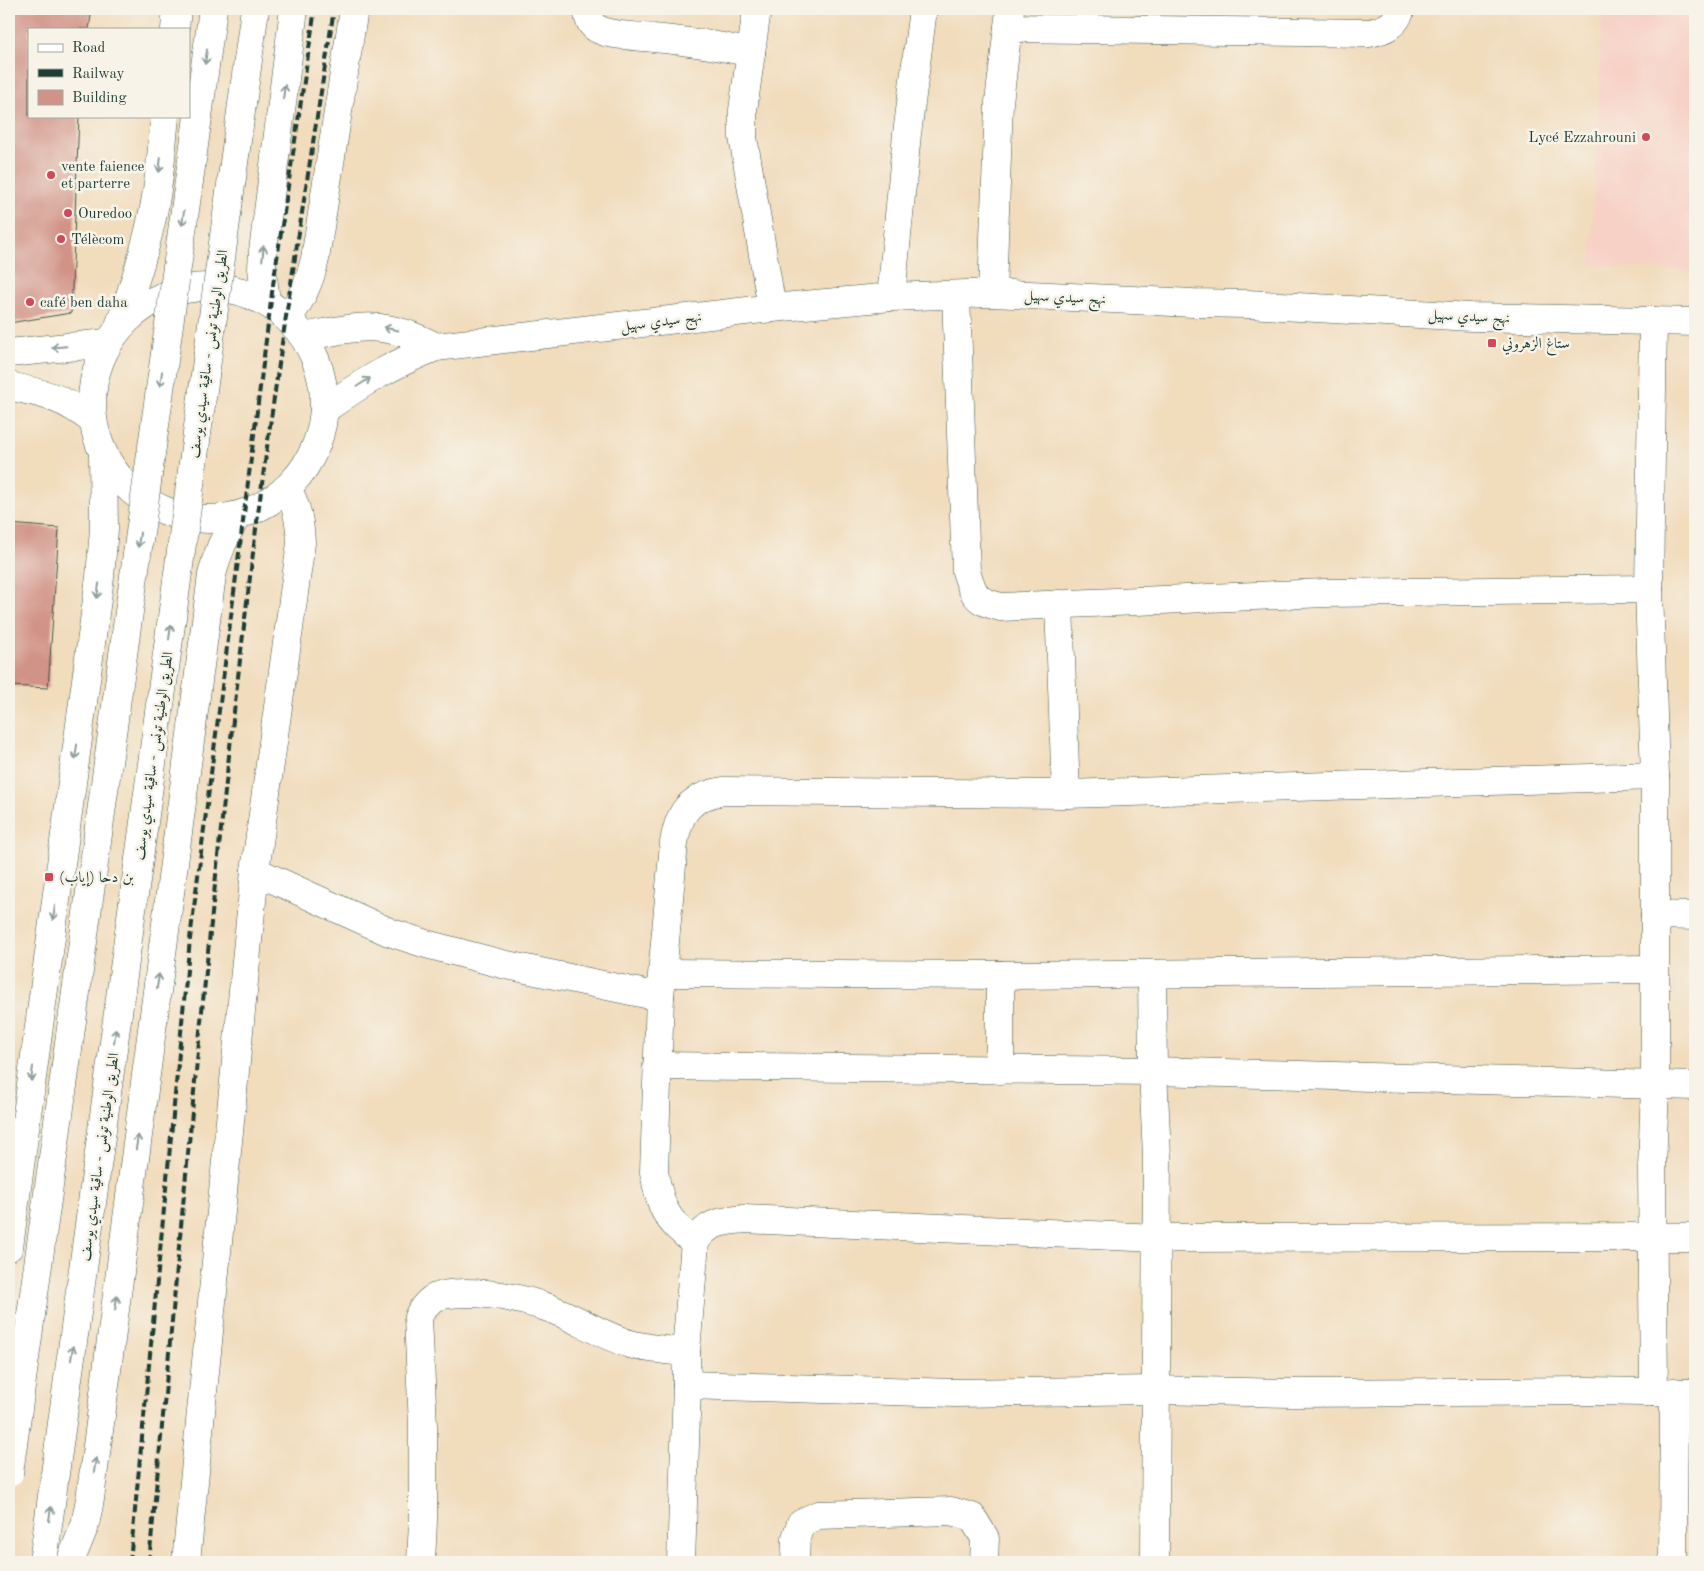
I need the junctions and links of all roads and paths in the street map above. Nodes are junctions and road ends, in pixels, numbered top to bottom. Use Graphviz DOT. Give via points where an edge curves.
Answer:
graph roads {
  1 [pos="177,9"];
  2 [pos="212,9"];
  3 [pos="255,9"];
  4 [pos="294,9"];
  5 [pos="354,9"];
  6 [pos="588,9"];
  7 [pos="757,9"];
  8 [pos="923,9"];
  9 [pos="1401,9"];
  10 [pos="1009,18"];
  11 [pos="175,28"];
  12 [pos="751,53"];
  13 [pos="165,118"];
  14 [pos="992,293"];
  15 [pos="956,295"];
  16 [pos="891,297"];
  17 [pos="266,302"];
  18 [pos="772,308"];
  19 [pos="1653,321"];
  20 [pos="1695,322"];
  21 [pos="296,327"];
  22 [pos="113,336"];
  23 [pos="436,347"];
  24 [pos="9,353"];
  25 [pos="9,386"];
  26 [pos="324,410"];
  27 [pos="92,420"];
  28 [pos="104,456"];
  29 [pos="287,488"];
  30 [pos="236,516"];
  31 [pos="1648,588"];
  32 [pos="1060,604"];
  33 [pos="1655,776"];
  34 [pos="1066,794"];
  35 [pos="255,872"];
  36 [pos="1655,915"];
  37 [pos="1695,916"];
  38 [pos="1654,969"];
  39 [pos="1000,975"];
  40 [pos="1152,975"];
  41 [pos="662,985"];
  42 [pos="657,1066"];
  43 [pos="1000,1070"];
  44 [pos="1153,1071"];
  45 [pos="1655,1085"];
  46 [pos="1695,1086"];
  47 [pos="1653,1236"];
  48 [pos="1695,1237"];
  49 [pos="1157,1238"];
  50 [pos="695,1242"];
  51 [pos="9,1247"];
  52 [pos="686,1352"];
  53 [pos="688,1385"];
  54 [pos="1154,1390"];
  55 [pos="1674,1392"];
  56 [pos="9,1473"];
  57 [pos="44,1562"];
  58 [pos="70,1562"];
  59 [pos="186,1562"];
  60 [pos="421,1562"];
  61 [pos="681,1562"];
  62 [pos="795,1562"];
  63 [pos="984,1562"];
  64 [pos="1155,1562"];
  65 [pos="1673,1562"];
  1 -- 11 [label="main road"];
  2 -- 56 [label="main road, one-way, bridge"];
  57 -- 3 [label="main road, الطريق الوطنية تونس - ساقية سيدي يوسف, one-way, bridge"];
  17 -- 4 [label="main road, one-way" via="263,251"];
  5 -- 21 [label="main road" via="315,259 300,301"];
  6 -- 12 [label="main road" via="591,24 600,30 716,44"];
  7 -- 12 [label="main road"];
  8 -- 16 [label="main road"];
  9 -- 10 [label="main road" via="1393,24 1369,33"];
  10 -- 14 [label="main road" via="999,102"];
  12 -- 18 [label="main road" via="743,110 743,137"];
  13 -- 22 [label="main road, one-way" via="155,205 146,247"];
  14 -- 15 [label="main road, نهج سيدي سهيل"];
  14 -- 19 [label="main road, نهج سيدي سهيل" via="1471,317"];
  15 -- 16 [label="main road, نهج سيدي سهيل"];
  15 -- 32 [label="main road" via="966,572 972,591 982,602 1001,607"];
  16 -- 18 [label="main road, نهج سيدي سهيل"];
  17 -- 21 [label="main road"];
  17 -- 22 [label="main road" via="241,291 214,286 187,288 162,296 138,310"];
  18 -- 23 [label="main road, نهج سيدي سهيل"];
  19 -- 20 [label="main road, نهج سيدي سهيل"];
  19 -- 31 [label="main road"];
  23 -- 21 [label="main road, one-way" via="417,337 374,326"];
  21 -- 26 [label="main road" via="316,359 323,384"];
  22 -- 24 [label="main road, one-way"];
  22 -- 27 [label="main road" via="97,368 91,394"];
  26 -- 23 [label="main road, نهج سيدي سهيل, one-way" via="377,374"];
  25 -- 27 [label="main road" via="48,394"];
  26 -- 29 [label="main road" via="318,439 306,466"];
  27 -- 28 [label="main road"];
  28 -- 30 [label="main road" via="118,478 137,496 159,509 184,517 211,520"];
  28 -- 51 [label="main road, one-way" via="100,577"];
  29 -- 30 [label="main road" via="264,505"];
  29 -- 35 [label="main road" via="296,505 301,543"];
  58 -- 30 [label="main road, one-way" via="85,1525 90,1499 212,575 225,534"];
  31 -- 32 [label="main road" via="1325,593"];
  31 -- 33 [label="main road"];
  32 -- 34 [label="main road"];
  33 -- 34 [label="main road"];
  33 -- 36 [label="main road"];
  34 -- 41 [label="main road" via="732,791 707,794 688,808 676,828"];
  35 -- 41 [label="main road" via="390,932 426,944 556,974"];
  35 -- 59 [label="main road"];
  36 -- 37 [label="main road"];
  36 -- 38 [label="main road"];
  38 -- 40 [label="main road"];
  38 -- 45 [label="main road"];
  39 -- 40 [label="main road"];
  39 -- 41 [label="main road"];
  39 -- 43 [label="main road"];
  40 -- 44 [label="main road"];
  41 -- 42 [label="main road"];
  42 -- 43 [label="main road"];
  42 -- 50 [label="main road" via="654,1172 659,1199 667,1216"];
  43 -- 44 [label="main road"];
  44 -- 45 [label="main road"];
  44 -- 49 [label="main road"];
  45 -- 46 [label="main road"];
  45 -- 47 [label="main road"];
  47 -- 48 [label="main road"];
  47 -- 49 [label="main road"];
  47 -- 55 [label="main road"];
  49 -- 50 [label="main road" via="744,1219 712,1224"];
  49 -- 54 [label="main road"];
  50 -- 52 [label="main road"];
  52 -- 53 [label="main road"];
  52 -- 60 [label="main road" via="630,1344 547,1308 515,1298 481,1293 434,1297 418,1318 423,1435"];
  53 -- 54 [label="main road" via="956,1393"];
  53 -- 61 [label="main road"];
  54 -- 55 [label="main road"];
  54 -- 64 [label="main road"];
  55 -- 65 [label="main road"];
  62 -- 63 [label="main road" via="796,1538 801,1523 818,1515 951,1511 972,1517 985,1538"];
}
